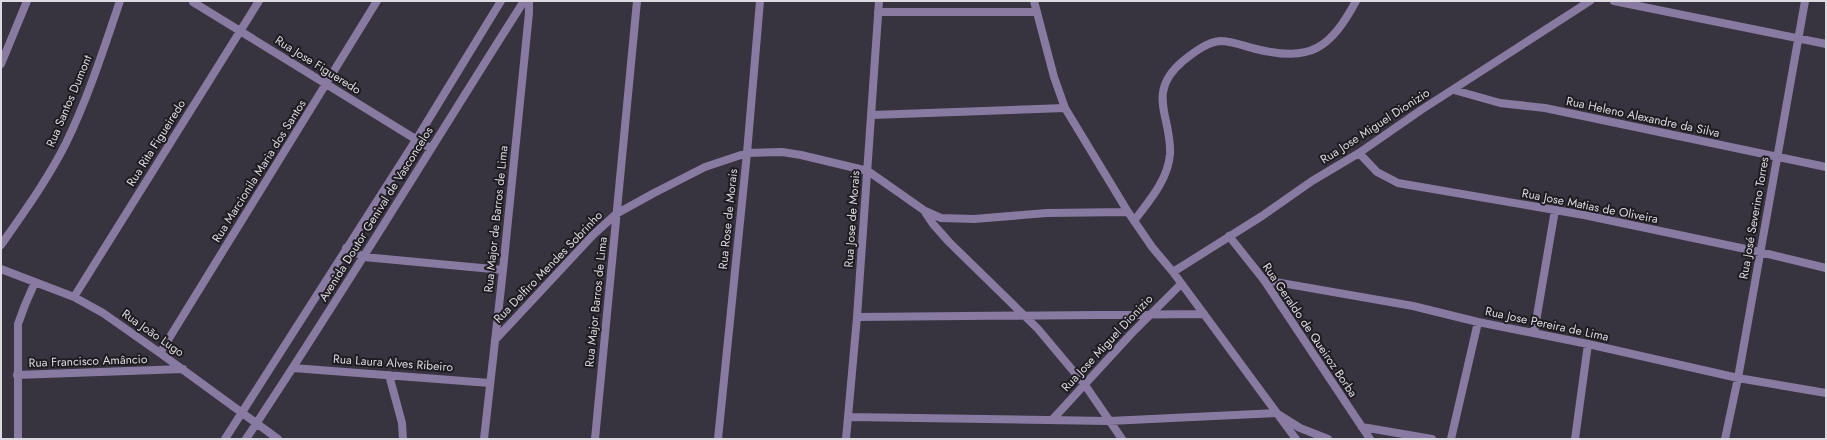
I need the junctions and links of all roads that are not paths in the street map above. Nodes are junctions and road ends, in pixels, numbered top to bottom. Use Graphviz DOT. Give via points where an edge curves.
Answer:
graph roads {
  1 [pos="27,1"];
  2 [pos="120,1"];
  3 [pos="259,1"];
  4 [pos="377,1"];
  5 [pos="501,1"];
  6 [pos="524,1"];
  7 [pos="529,1"];
  8 [pos="637,1"];
  9 [pos="760,1"];
  10 [pos="879,1"];
  11 [pos="1034,1"];
  12 [pos="1356,1"];
  13 [pos="1590,1"];
  14 [pos="1614,1"];
  15 [pos="1805,1"];
  16 [pos="193,2"];
  17 [pos="878,12"];
  18 [pos="1037,12"];
  19 [pos="240,32"];
  20 [pos="1798,38"];
  21 [pos="1826,44"];
  22 [pos="1,64"];
  23 [pos="326,85"];
  24 [pos="1454,90"];
  25 [pos="1065,108"];
  26 [pos="872,115"];
  27 [pos="416,140"];
  28 [pos="430,148"];
  29 [pos="747,153"];
  30 [pos="1359,153"];
  31 [pos="1776,157"];
  32 [pos="1826,167"];
  33 [pos="868,171"];
  34 [pos="1555,210"];
  35 [pos="925,211"];
  36 [pos="1128,212"];
  37 [pos="616,214"];
  38 [pos="1134,220"];
  39 [pos="1229,236"];
  40 [pos="1,245"];
  41 [pos="346,248"];
  42 [pos="1760,252"];
  43 [pos="364,257"];
  44 [pos="1826,268"];
  45 [pos="1,269"];
  46 [pos="503,270"];
  47 [pos="1173,272"];
  48 [pos="1264,280"];
  49 [pos="35,282"];
  50 [pos="1181,284"];
  51 [pos="74,297"];
  52 [pos="1150,314"];
  53 [pos="1204,314"];
  54 [pos="1026,316"];
  55 [pos="857,317"];
  56 [pos="1478,322"];
  57 [pos="1534,333"];
  58 [pos="495,340"];
  59 [pos="1588,344"];
  60 [pos="160,353"];
  61 [pos="293,368"];
  62 [pos="183,370"];
  63 [pos="17,375"];
  64 [pos="389,376"];
  65 [pos="1738,378"];
  66 [pos="490,383"];
  67 [pos="1085,385"];
  68 [pos="1826,393"];
  69 [pos="242,413"];
  70 [pos="1276,413"];
  71 [pos="849,417"];
  72 [pos="1052,420"];
  73 [pos="1109,421"];
  74 [pos="257,423"];
  75 [pos="1362,427"];
  76 [pos="18,439"];
  77 [pos="225,439"];
  78 [pos="246,439"];
  79 [pos="278,439"];
  80 [pos="402,439"];
  81 [pos="484,439"];
  82 [pos="594,439"];
  83 [pos="718,439"];
  84 [pos="846,439"];
  85 [pos="1122,439"];
  86 [pos="1296,439"];
  87 [pos="1328,439"];
  88 [pos="1370,439"];
  89 [pos="1432,439"];
  90 [pos="1451,439"];
  91 [pos="1576,439"];
  92 [pos="1725,439"];
  1 -- 22 [label="street"];
  2 -- 40 [label="street, Rua Santos Dumont" via="66,142 45,181"];
  3 -- 19 [label="street, Rua Rita Figueiredo"];
  4 -- 23 [label="street, Rua Marcionila Maria dos Santos"];
  5 -- 27 [label="street, Avenida Doutor Genival de Vasconcelos"];
  6 -- 28 [label="street, Avenida Doutor Genival de Vasconcelos"];
  7 -- 46 [label="street, Rua Major de Barros de Lima"];
  8 -- 37 [label="street, Rua Major Barros de Lima"];
  9 -- 29 [label="street, Rua Rose de Morais"];
  10 -- 17 [label="street, Rua Jose de Morais"];
  11 -- 18 [label="street"];
  12 -- 38 [label="street" via="1331,37 1312,51 1267,51 1219,41 1196,52 1175,69 1166,83 1162,96 1170,147 1167,168 1159,186"];
  13 -- 24 [label="street, Rua Jose Miguel Dionizio"];
  14 -- 20 [label="street"];
  15 -- 20 [label="street, Rua José Severino Torres"];
  16 -- 19 [label="street, Rua Jose Figueredo"];
  17 -- 18 [label="street"];
  17 -- 26 [label="street, Rua Jose de Morais"];
  18 -- 25 [label="street"];
  19 -- 23 [label="street, Rua Jose Figueredo"];
  19 -- 51 [label="street, Rua Rita Figueiredo"];
  20 -- 21 [label="street"];
  20 -- 31 [label="street, Rua José Severino Torres"];
  23 -- 27 [label="street, Rua Jose Figueredo"];
  23 -- 60 [label="street, Rua Marcionila Maria dos Santos"];
  24 -- 30 [label="street, Rua Jose Miguel Dionizio"];
  24 -- 31 [label="street, Rua Heleno Alexandre da Silva" via="1500,103 1544,108"];
  25 -- 26 [label="street"];
  25 -- 36 [label="street"];
  26 -- 33 [label="street, Rua Jose de Morais"];
  27 -- 28 [label="street, Rua Jose Figueredo"];
  27 -- 41 [label="street, Avenida Doutor Genival de Vasconcelos"];
  28 -- 43 [label="street, Avenida Doutor Genival de Vasconcelos"];
  29 -- 33 [label="street, Rua Delfiro Mendes Sobrinho" via="776,152 801,155"];
  29 -- 37 [label="street, Rua Delfiro Mendes Sobrinho" via="706,167"];
  29 -- 83 [label="street, Rua Rose de Morais"];
  30 -- 34 [label="street, Rua Jose Matias de Oliveira" via="1376,172 1398,182"];
  30 -- 39 [label="street, Rua Jose Miguel Dionizio"];
  31 -- 32 [label="street, Rua Heleno Alexandre da Silva"];
  31 -- 42 [label="street, Rua José Severino Torres"];
  33 -- 35 [label="street"];
  33 -- 55 [label="street, Rua Jose de Morais"];
  34 -- 42 [label="street, Rua Jose Matias de Oliveira"];
  34 -- 57 [label="street"];
  35 -- 36 [label="street" via="941,218 961,220 1047,213"];
  35 -- 54 [label="street" via="944,237"];
  36 -- 38 [label="street"];
  37 -- 58 [label="street, Rua Delfiro Mendes Sobrinho" via="593,235"];
  37 -- 82 [label="street, Rua Major Barros de Lima"];
  38 -- 47 [label="street"];
  39 -- 47 [label="street, Rua Jose Miguel Dionizio"];
  39 -- 48 [label="street, Rua Geraldo de Queiroz Borba"];
  41 -- 43 [label="street"];
  41 -- 69 [label="street, Avenida Doutor Genival de Vasconcelos"];
  42 -- 44 [label="street, Rua Jose Matias de Oliveira"];
  42 -- 65 [label="street, Rua José Severino Torres"];
  43 -- 46 [label="street"];
  43 -- 61 [label="street, Avenida Doutor Genival de Vasconcelos"];
  45 -- 49 [label="street, Rua João Lugo"];
  46 -- 58 [label="street, Rua Major de Barros de Lima"];
  47 -- 50 [label="street"];
  48 -- 56 [label="street, Rua Jose Pereira de Lima" via="1381,299"];
  48 -- 75 [label="street, Rua Geraldo de Queiroz Borba"];
  49 -- 51 [label="street, Rua João Lugo"];
  49 -- 63 [label="street" via="18,324"];
  50 -- 52 [label="street, Rua Jose Miguel Dionizio"];
  50 -- 53 [label="street"];
  51 -- 60 [label="street, Rua João Lugo" via="103,313"];
  52 -- 53 [label="street"];
  52 -- 54 [label="street"];
  52 -- 67 [label="street, Rua Jose Miguel Dionizio"];
  53 -- 70 [label="street"];
  54 -- 55 [label="street"];
  54 -- 67 [label="street"];
  55 -- 71 [label="street, Rua Jose de Morais"];
  56 -- 57 [label="street, Rua Jose Pereira de Lima"];
  56 -- 90 [label="street"];
  57 -- 59 [label="street, Rua Jose Pereira de Lima"];
  58 -- 66 [label="street, Rua Major de Barros de Lima"];
  59 -- 65 [label="street, Rua Jose Pereira de Lima"];
  59 -- 91 [label="street"];
  60 -- 62 [label="street, Rua João Lugo"];
  61 -- 64 [label="street, Rua Laura Alves Ribeiro"];
  61 -- 74 [label="street, Avenida Doutor Genival de Vasconcelos"];
  62 -- 63 [label="street, Rua Francisco Amâncio"];
  62 -- 69 [label="street, Rua João Lugo"];
  63 -- 76 [label="street"];
  64 -- 66 [label="street, Rua Laura Alves Ribeiro"];
  64 -- 80 [label="street" via="400,417"];
  65 -- 68 [label="street, Rua Jose Pereira de Lima"];
  65 -- 92 [label="street, Rua José Severino Torres"];
  66 -- 81 [label="street, Rua Major de Barros de Lima"];
  67 -- 72 [label="street, Rua Jose Miguel Dionizio"];
  67 -- 73 [label="street"];
  69 -- 74 [label="street, Rua João Lugo"];
  69 -- 77 [label="street, Avenida Doutor Genival de Vasconcelos"];
  70 -- 73 [label="street"];
  70 -- 86 [label="street"];
  70 -- 87 [label="street" via="1300,428"];
  71 -- 72 [label="street"];
  71 -- 84 [label="street, Rua Jose de Morais"];
  72 -- 73 [label="street"];
  73 -- 85 [label="street"];
  74 -- 78 [label="street, Avenida Doutor Genival de Vasconcelos"];
  74 -- 79 [label="street, Rua João Lugo"];
  75 -- 88 [label="street, Rua Geraldo de Queiroz Borba"];
  75 -- 89 [label="street"];
}
